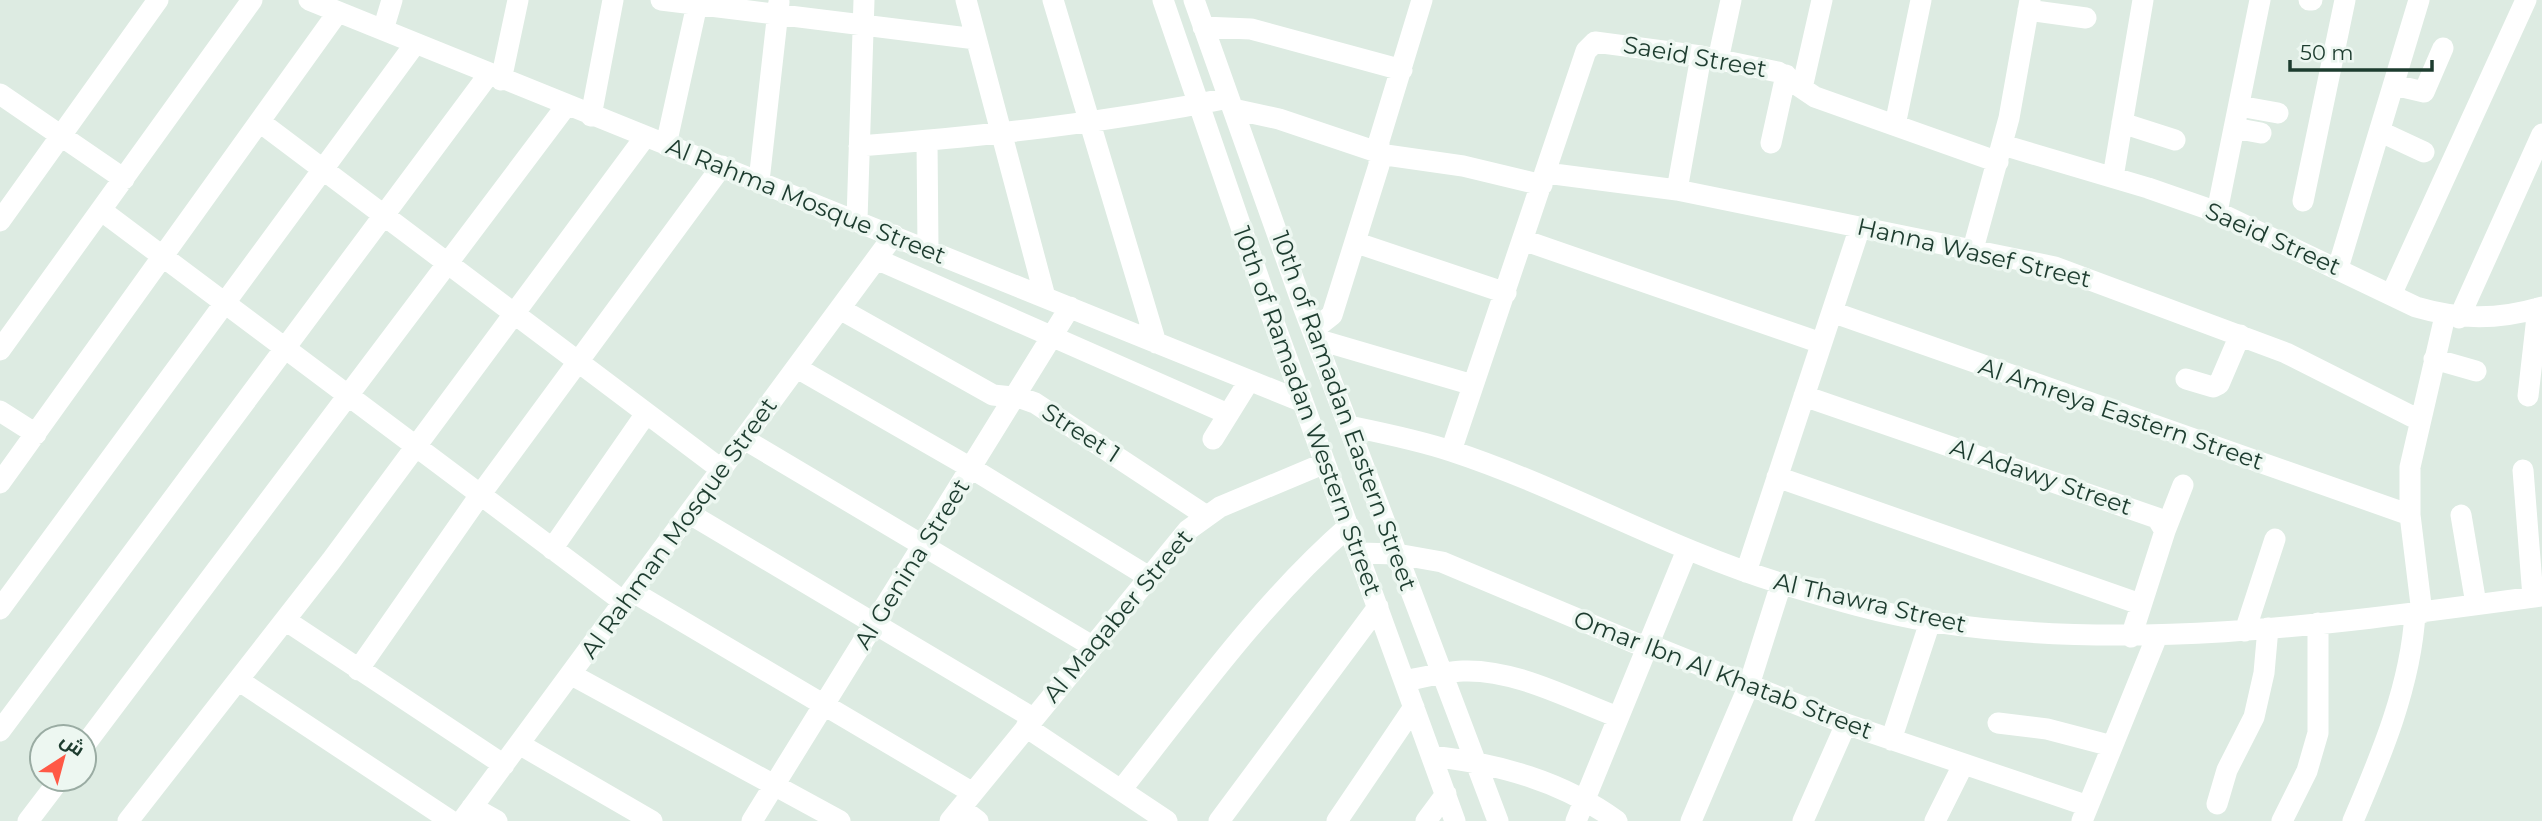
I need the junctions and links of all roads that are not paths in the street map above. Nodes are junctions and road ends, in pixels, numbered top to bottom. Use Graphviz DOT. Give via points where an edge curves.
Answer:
graph roads {
  1 [pos="158,0"];
  2 [pos="252,0"];
  3 [pos="309,0"];
  4 [pos="392,0"];
  5 [pos="518,0"];
  6 [pos="613,0"];
  7 [pos="661,0"];
  8 [pos="864,0"];
  9 [pos="966,0"];
  10 [pos="1053,0"];
  11 [pos="1163,0"];
  12 [pos="1194,0"];
  13 [pos="1422,0"];
  14 [pos="1731,0"];
  15 [pos="1822,0"];
  16 [pos="1921,0"];
  17 [pos="2143,0"];
  18 [pos="2260,0"];
  19 [pos="2345,0"];
  20 [pos="2418,0"];
  21 [pos="2526,0"];
  22 [pos="697,2"];
  23 [pos="2029,5"];
  24 [pos="779,7"];
  25 [pos="338,12"];
  26 [pos="2086,18"];
  27 [pos="863,26"];
  28 [pos="1203,27"];
  29 [pos="383,30"];
  30 [pos="976,38"];
  31 [pos="415,44"];
  32 [pos="2443,48"];
  33 [pos="1710,58"];
  34 [pos="1402,70"];
  35 [pos="495,77"];
  36 [pos="1794,82"];
  37 [pos="2394,85"];
  38 [pos="0,94"];
  39 [pos="1199,104"];
  40 [pos="1231,104"];
  41 [pos="566,106"];
  42 [pos="2239,106"];
  43 [pos="2278,113"];
  44 [pos="591,116"];
  45 [pos="260,122"];
  46 [pos="1091,123"];
  47 [pos="2122,123"];
  48 [pos="1895,125"];
  49 [pos="2234,128"];
  50 [pos="2381,132"];
  51 [pos="2261,133"];
  52 [pos="2542,134"];
  53 [pos="1003,135"];
  54 [pos="60,137"];
  55 [pos="646,137"];
  56 [pos="2175,140"];
  57 [pos="927,141"];
  58 [pos="1771,143"];
  59 [pos="666,145"];
  60 [pos="859,146"];
  61 [pos="2424,152"];
  62 [pos="1379,153"];
  63 [pos="2000,153"];
  64 [pos="722,166"];
  65 [pos="324,170"];
  66 [pos="2113,177"];
  67 [pos="124,179"];
  68 [pos="1544,179"];
  69 [pos="759,181"];
  70 [pos="1677,190"];
  71 [pos="2303,201"];
  72 [pos="102,211"];
  73 [pos="2217,212"];
  74 [pos="384,214"];
  75 [pos="857,220"];
  76 [pos="0,221"];
  77 [pos="1860,227"];
  78 [pos="894,234"];
  79 [pos="1523,240"];
  80 [pos="1357,243"];
  81 [pos="928,248"];
  82 [pos="1973,249"];
  83 [pos="162,258"];
  84 [pos="876,260"];
  85 [pos="446,263"];
  86 [pos="2338,268"];
  87 [pos="1506,293"];
  88 [pos="2391,295"];
  89 [pos="1045,297"];
  90 [pos="225,306"];
  91 [pos="1303,306"];
  92 [pos="1070,307"];
  93 [pos="2540,307"];
  94 [pos="840,309"];
  95 [pos="1832,312"];
  96 [pos="515,313"];
  97 [pos="1272,317"];
  98 [pos="2452,317"];
  99 [pos="1314,335"];
  100 [pos="2240,335"];
  101 [pos="1051,338"];
  102 [pos="1156,342"];
  103 [pos="1821,343"];
  104 [pos="282,348"];
  105 [pos="0,350"];
  106 [pos="2434,359"];
  107 [pos="578,362"];
  108 [pos="797,368"];
  109 [pos="2476,371"];
  110 [pos="2186,379"];
  111 [pos="1249,381"];
  112 [pos="1474,386"];
  113 [pos="345,395"];
  114 [pos="1804,396"];
  115 [pos="2528,396"];
  116 [pos="1015,398"];
  117 [pos="1303,402"];
  118 [pos="0,411"];
  119 [pos="1228,414"];
  120 [pos="645,415"];
  121 [pos="2418,420"];
  122 [pos="1349,426"];
  123 [pos="36,434"];
  124 [pos="744,439"];
  125 [pos="1213,439"];
  126 [pos="415,448"];
  127 [pos="1451,451"];
  128 [pos="971,468"];
  129 [pos="1364,468"];
  130 [pos="1328,469"];
  131 [pos="722,470"];
  132 [pos="2523,470"];
  133 [pos="1777,477"];
  134 [pos="0,483"];
  135 [pos="2183,485"];
  136 [pos="480,495"];
  137 [pos="690,514"];
  138 [pos="1205,515"];
  139 [pos="2410,515"];
  140 [pos="2461,515"];
  141 [pos="1349,527"];
  142 [pos="2165,531"];
  143 [pos="2275,539"];
  144 [pos="924,544"];
  145 [pos="552,549"];
  146 [pos="1687,550"];
  147 [pos="1359,554"];
  148 [pos="1397,554"];
  149 [pos="1746,572"];
  150 [pos="1149,577"];
  151 [pos="1781,584"];
  152 [pos="2537,596"];
  153 [pos="629,597"];
  154 [pos="2140,604"];
  155 [pos="2476,604"];
  156 [pos="1378,607"];
  157 [pos="0,609"];
  158 [pos="2418,613"];
  159 [pos="285,620"];
  160 [pos="1930,622"];
  161 [pos="876,623"];
  162 [pos="2318,623"];
  163 [pos="2268,628"];
  164 [pos="2245,631"];
  165 [pos="2157,636"];
  166 [pos="2131,637"];
  167 [pos="1092,646"];
  168 [pos="1647,646"];
  169 [pos="358,670"];
  170 [pos="1442,673"];
  171 [pos="572,675"];
  172 [pos="238,680"];
  173 [pos="1405,681"];
  174 [pos="1749,685"];
  175 [pos="824,705"];
  176 [pos="1414,707"];
  177 [pos="1618,717"];
  178 [pos="1030,723"];
  179 [pos="1998,723"];
  180 [pos="1846,724"];
  181 [pos="98,727"];
  182 [pos="0,731"];
  183 [pos="1891,740"];
  184 [pos="519,744"];
  185 [pos="2112,746"];
  186 [pos="1432,756"];
  187 [pos="1475,761"];
  188 [pos="504,765"];
  189 [pos="1963,765"];
  190 [pos="774,784"];
  191 [pos="1121,790"];
  192 [pos="49,793"];
  193 [pos="1446,794"];
  194 [pos="1583,799"];
  195 [pos="2217,804"];
  196 [pos="961,807"];
  197 [pos="467,814"];
  198 [pos="2085,814"];
  199 [pos="28,821"];
  200 [pos="128,821"];
  201 [pos="452,821"];
  202 [pos="497,821"];
  203 [pos="652,821"];
  204 [pos="752,821"];
  205 [pos="840,821"];
  206 [pos="978,821"];
  207 [pos="1167,821"];
  208 [pos="1219,821"];
  209 [pos="1337,821"];
  210 [pos="1426,821"];
  211 [pos="1455,821"];
  212 [pos="1498,821"];
  213 [pos="1576,821"];
  214 [pos="1617,821"];
  215 [pos="1691,821"];
  216 [pos="1803,821"];
  217 [pos="1935,821"];
  218 [pos="2282,821"];
  219 [pos="2353,821"];
  1 -- 54 [label="street"];
  2 -- 67 [label="street"];
  3 -- 25 [label="street, Al Rahma Mosque Street"];
  4 -- 29 [label="street"];
  5 -- 35 [label="street"];
  6 -- 44 [label="street"];
  7 -- 22 [label="street"];
  8 -- 27 [label="street"];
  9 -- 30 [label="street"];
  10 -- 46 [label="street"];
  11 -- 39 [label="street, 10th of Ramadan Western Street"];
  12 -- 28 [label="street, 10th of Ramadan Eastern Street"];
  13 -- 34 [label="street"];
  14 -- 33 [label="street"];
  15 -- 36 [label="street"];
  16 -- 48 [label="street"];
  17 -- 47 [label="street"];
  18 -- 42 [label="street"];
  19 -- 71 [label="street"];
  20 -- 37 [label="street"];
  21 -- 88 [label="street"];
  22 -- 24 [label="street"];
  22 -- 59 [label="street"];
  23 -- 26 [label="street"];
  23 -- 63 [label="street"];
  24 -- 27 [label="street"];
  24 -- 69 [label="street"];
  25 -- 29 [label="street, Al Rahma Mosque Street"];
  25 -- 45 [label="street"];
  27 -- 30 [label="street"];
  27 -- 60 [label="street"];
  28 -- 34 [label="street" via="1251,29"];
  28 -- 40 [label="street, 10th of Ramadan Eastern Street"];
  29 -- 31 [label="street, Al Rahma Mosque Street"];
  30 -- 53 [label="street"];
  31 -- 35 [label="street, Al Rahma Mosque Street"];
  31 -- 65 [label="street"];
  32 -- 37 [label="street" via="2424,92"];
  33 -- 36 [label="street, Saeid Street"];
  33 -- 68 [label="street, Saeid Street" via="1595,42 1586,51"];
  33 -- 70 [label="street"];
  34 -- 62 [label="street"];
  35 -- 41 [label="street, Al Rahma Mosque Street"];
  35 -- 74 [label="street"];
  36 -- 48 [label="street, Saeid Street" via="1822,99"];
  36 -- 58 [label="street"];
  37 -- 50 [label="street"];
  38 -- 54 [label="street"];
  39 -- 40 [label="street"];
  39 -- 46 [label="street"];
  39 -- 97 [label="street, 10th of Ramadan Western Street"];
  40 -- 62 [label="street, Hanna Wasef Street"];
  40 -- 91 [label="street, 10th of Ramadan Eastern Street"];
  41 -- 44 [label="street, Al Rahma Mosque Street"];
  41 -- 85 [label="street"];
  42 -- 43 [label="street"];
  42 -- 49 [label="street"];
  44 -- 55 [label="street, Al Rahma Mosque Street"];
  45 -- 65 [label="street"];
  45 -- 83 [label="street"];
  46 -- 53 [label="street"];
  46 -- 102 [label="street"];
  47 -- 56 [label="street"];
  47 -- 66 [label="street"];
  48 -- 63 [label="street, Saeid Street"];
  49 -- 51 [label="street"];
  49 -- 73 [label="street"];
  50 -- 61 [label="street"];
  50 -- 86 [label="street"];
  52 -- 98 [label="street"];
  53 -- 57 [label="street"];
  53 -- 89 [label="street"];
  54 -- 67 [label="street"];
  54 -- 76 [label="street"];
  55 -- 59 [label="street, Al Rahma Mosque Street"];
  55 -- 96 [label="street"];
  57 -- 60 [label="street"];
  57 -- 81 [label="street"];
  59 -- 64 [label="street, Al Rahma Mosque Street"];
  60 -- 75 [label="street"];
  62 -- 68 [label="street, Hanna Wasef Street"];
  62 -- 80 [label="street" via="1380,165"];
  63 -- 66 [label="street, Saeid Street"];
  63 -- 82 [label="street"];
  64 -- 69 [label="street, Al Rahma Mosque Street"];
  64 -- 107 [label="street"];
  65 -- 74 [label="street"];
  65 -- 90 [label="street"];
  66 -- 73 [label="street, Saeid Street"];
  67 -- 72 [label="street"];
  68 -- 70 [label="street, Hanna Wasef Street"];
  68 -- 79 [label="street"];
  69 -- 75 [label="street, Al Rahma Mosque Street"];
  70 -- 77 [label="street, Hanna Wasef Street"];
  72 -- 83 [label="street"];
  72 -- 105 [label="street"];
  73 -- 86 [label="street, Saeid Street"];
  74 -- 85 [label="street"];
  74 -- 104 [label="street"];
  75 -- 78 [label="street, Al Rahma Mosque Street"];
  77 -- 82 [label="street, Hanna Wasef Street"];
  77 -- 95 [label="street"];
  78 -- 81 [label="street, Al Rahma Mosque Street"];
  78 -- 84 [label="street, Al Rahman Mosque Street"];
  79 -- 87 [label="street"];
  79 -- 103 [label="street"];
  80 -- 87 [label="street"];
  80 -- 99 [label="street" via="1332,315"];
  81 -- 89 [label="street, Al Rahma Mosque Street"];
  82 -- 100 [label="street, Hanna Wasef Street" via="2080,275"];
  83 -- 90 [label="street"];
  83 -- 123 [label="street"];
  84 -- 94 [label="street, Al Rahman Mosque Street"];
  84 -- 101 [label="street"];
  85 -- 96 [label="street"];
  85 -- 113 [label="street"];
  86 -- 88 [label="street, Saeid Street"];
  87 -- 112 [label="street"];
  88 -- 98 [label="street, Saeid Street"];
  89 -- 92 [label="street, Al Rahma Mosque Street"];
  90 -- 104 [label="street"];
  90 -- 157 [label="street"];
  91 -- 97 [label="street"];
  91 -- 99 [label="street, 10th of Ramadan Eastern Street"];
  92 -- 101 [label="street, Al Genina Street"];
  92 -- 102 [label="street, Al Rahma Mosque Street"];
  93 -- 98 [label="street, Saeid Street" via="2501,317"];
  93 -- 115 [label="street"];
  94 -- 108 [label="street, Al Rahman Mosque Street"];
  94 -- 116 [label="street, Street 1" via="993,395"];
  95 -- 103 [label="street"];
  95 -- 139 [label="street, Al Amreya Eastern Street"];
  96 -- 107 [label="street"];
  96 -- 126 [label="street"];
  97 -- 117 [label="street, 10th of Ramadan Western Street"];
  98 -- 106 [label="street"];
  99 -- 112 [label="street"];
  99 -- 122 [label="street, 10th of Ramadan Eastern Street"];
  100 -- 110 [label="street" via="2219,384 2213,387"];
  100 -- 121 [label="street, Hanna Wasef Street" via="2314,366"];
  101 -- 116 [label="street, Al Genina Street"];
  101 -- 119 [label="street"];
  102 -- 111 [label="street, Al Rahma Mosque Street"];
  103 -- 114 [label="street"];
  104 -- 113 [label="street"];
  104 -- 182 [label="street"];
  106 -- 109 [label="street"];
  106 -- 121 [label="street"];
  107 -- 120 [label="street"];
  107 -- 136 [label="street"];
  108 -- 124 [label="street, Al Rahman Mosque Street"];
  108 -- 128 [label="street"];
  111 -- 117 [label="street, Al Rahma Mosque Street"];
  111 -- 119 [label="street"];
  112 -- 127 [label="street"];
  113 -- 126 [label="street"];
  113 -- 181 [label="street"];
  114 -- 133 [label="street"];
  114 -- 142 [label="street, Al Adawy Street" via="2152,515"];
  116 -- 128 [label="street, Al Genina Street"];
  116 -- 138 [label="street, Street 1" via="1035,403"];
  117 -- 130 [label="street, 10th of Ramadan Western Street"];
  118 -- 123 [label="street"];
  119 -- 125 [label="street"];
  120 -- 131 [label="street"];
  120 -- 145 [label="street"];
  121 -- 139 [label="street" via="2410,467"];
  122 -- 127 [label="street, Al Thawra Street"];
  122 -- 129 [label="street, 10th of Ramadan Eastern Street"];
  123 -- 134 [label="street"];
  124 -- 131 [label="street, Al Rahman Mosque Street"];
  124 -- 144 [label="street"];
  126 -- 136 [label="street"];
  126 -- 159 [label="street"];
  127 -- 146 [label="street, Al Thawra Street"];
  128 -- 144 [label="street, Al Genina Street"];
  128 -- 150 [label="street"];
  129 -- 130 [label="street, Al Maqaber Street"];
  129 -- 148 [label="street, 10th of Ramadan Eastern Street"];
  130 -- 138 [label="street, Al Maqaber Street" via="1237,498"];
  130 -- 141 [label="street, 10th of Ramadan Western Street"];
  131 -- 137 [label="street, Al Rahman Mosque Street"];
  132 -- 152 [label="street"];
  133 -- 149 [label="street"];
  133 -- 154 [label="street"];
  135 -- 142 [label="street"];
  136 -- 145 [label="street"];
  136 -- 169 [label="street"];
  137 -- 153 [label="street, Al Rahman Mosque Street"];
  137 -- 161 [label="street"];
  138 -- 150 [label="street, Al Maqaber Street"];
  139 -- 158 [label="street"];
  140 -- 155 [label="street"];
  141 -- 147 [label="street, 10th of Ramadan Western Street"];
  141 -- 191 [label="street" via="1269,604"];
  142 -- 154 [label="street"];
  143 -- 164 [label="street"];
  144 -- 161 [label="street, Al Genina Street"];
  144 -- 167 [label="street"];
  145 -- 153 [label="street"];
  146 -- 149 [label="street, Al Thawra Street"];
  146 -- 168 [label="street"];
  147 -- 148 [label="street, Omar Ibn Al Khatab Street"];
  147 -- 156 [label="street, 10th of Ramadan Western Street"];
  148 -- 168 [label="street, Omar Ibn Al Khatab Street" via="1462,569"];
  148 -- 170 [label="street, 10th of Ramadan Eastern Street"];
  149 -- 151 [label="street, Al Thawra Street"];
  150 -- 167 [label="street, Al Maqaber Street"];
  151 -- 160 [label="street, Al Thawra Street"];
  151 -- 174 [label="street"];
  152 -- 155 [label="street, Al Thawra Street"];
  153 -- 171 [label="street, Al Rahman Mosque Street"];
  153 -- 175 [label="street"];
  154 -- 166 [label="street"];
  155 -- 158 [label="street, Al Thawra Street"];
  156 -- 173 [label="street, 10th of Ramadan Western Street"];
  156 -- 208 [label="street"];
  158 -- 162 [label="street, Al Thawra Street"];
  158 -- 219 [label="street" via="2401,692"];
  159 -- 169 [label="street"];
  159 -- 172 [label="street"];
  160 -- 166 [label="street, Al Thawra Street" via="2030,633"];
  160 -- 183 [label="street"];
  161 -- 175 [label="street, Al Genina Street"];
  161 -- 178 [label="street"];
  162 -- 163 [label="street, Al Thawra Street"];
  162 -- 218 [label="street" via="2318,733 2307,771"];
  163 -- 164 [label="street, Al Thawra Street"];
  163 -- 195 [label="street" via="2254,717 2227,770"];
  164 -- 165 [label="street, Al Thawra Street"];
  165 -- 166 [label="street, Al Thawra Street"];
  165 -- 185 [label="street"];
  167 -- 178 [label="street, Al Maqaber Street"];
  168 -- 174 [label="street, Omar Ibn Al Khatab Street"];
  168 -- 177 [label="street"];
  169 -- 188 [label="street"];
  170 -- 173 [label="street"];
  170 -- 177 [label="street" via="1507,677"];
  170 -- 187 [label="street, 10th of Ramadan Eastern Street"];
  171 -- 184 [label="street, Al Rahman Mosque Street"];
  171 -- 190 [label="street"];
  172 -- 200 [label="street"];
  172 -- 201 [label="street"];
  173 -- 176 [label="street, 10th of Ramadan Western Street"];
  174 -- 180 [label="street, Omar Ibn Al Khatab Street"];
  174 -- 215 [label="street"];
  175 -- 190 [label="street, Al Genina Street"];
  175 -- 196 [label="street"];
  176 -- 186 [label="street, 10th of Ramadan Western Street"];
  176 -- 209 [label="street"];
  177 -- 194 [label="street"];
  178 -- 191 [label="street"];
  178 -- 196 [label="street, Al Maqaber Street"];
  179 -- 185 [label="street" via="2048,729"];
  180 -- 183 [label="street, Omar Ibn Al Khatab Street"];
  180 -- 216 [label="street"];
  183 -- 189 [label="street, Omar Ibn Al Khatab Street"];
  184 -- 188 [label="street, Al Rahman Mosque Street"];
  184 -- 203 [label="street"];
  185 -- 198 [label="street"];
  186 -- 187 [label="street"];
  186 -- 193 [label="street, 10th of Ramadan Western Street"];
  187 -- 194 [label="street" via="1533,777"];
  187 -- 212 [label="street, 10th of Ramadan Eastern Street"];
  188 -- 197 [label="street, Al Rahman Mosque Street"];
  189 -- 198 [label="street, Omar Ibn Al Khatab Street"];
  189 -- 217 [label="street"];
  190 -- 204 [label="street, Al Genina Street"];
  190 -- 205 [label="street"];
  191 -- 207 [label="street"];
  192 -- 199 [label="street"];
  193 -- 210 [label="street"];
  193 -- 211 [label="street, 10th of Ramadan Western Street"];
  194 -- 213 [label="street"];
  194 -- 214 [label="street"];
  196 -- 206 [label="street"];
  197 -- 202 [label="street"];
}
